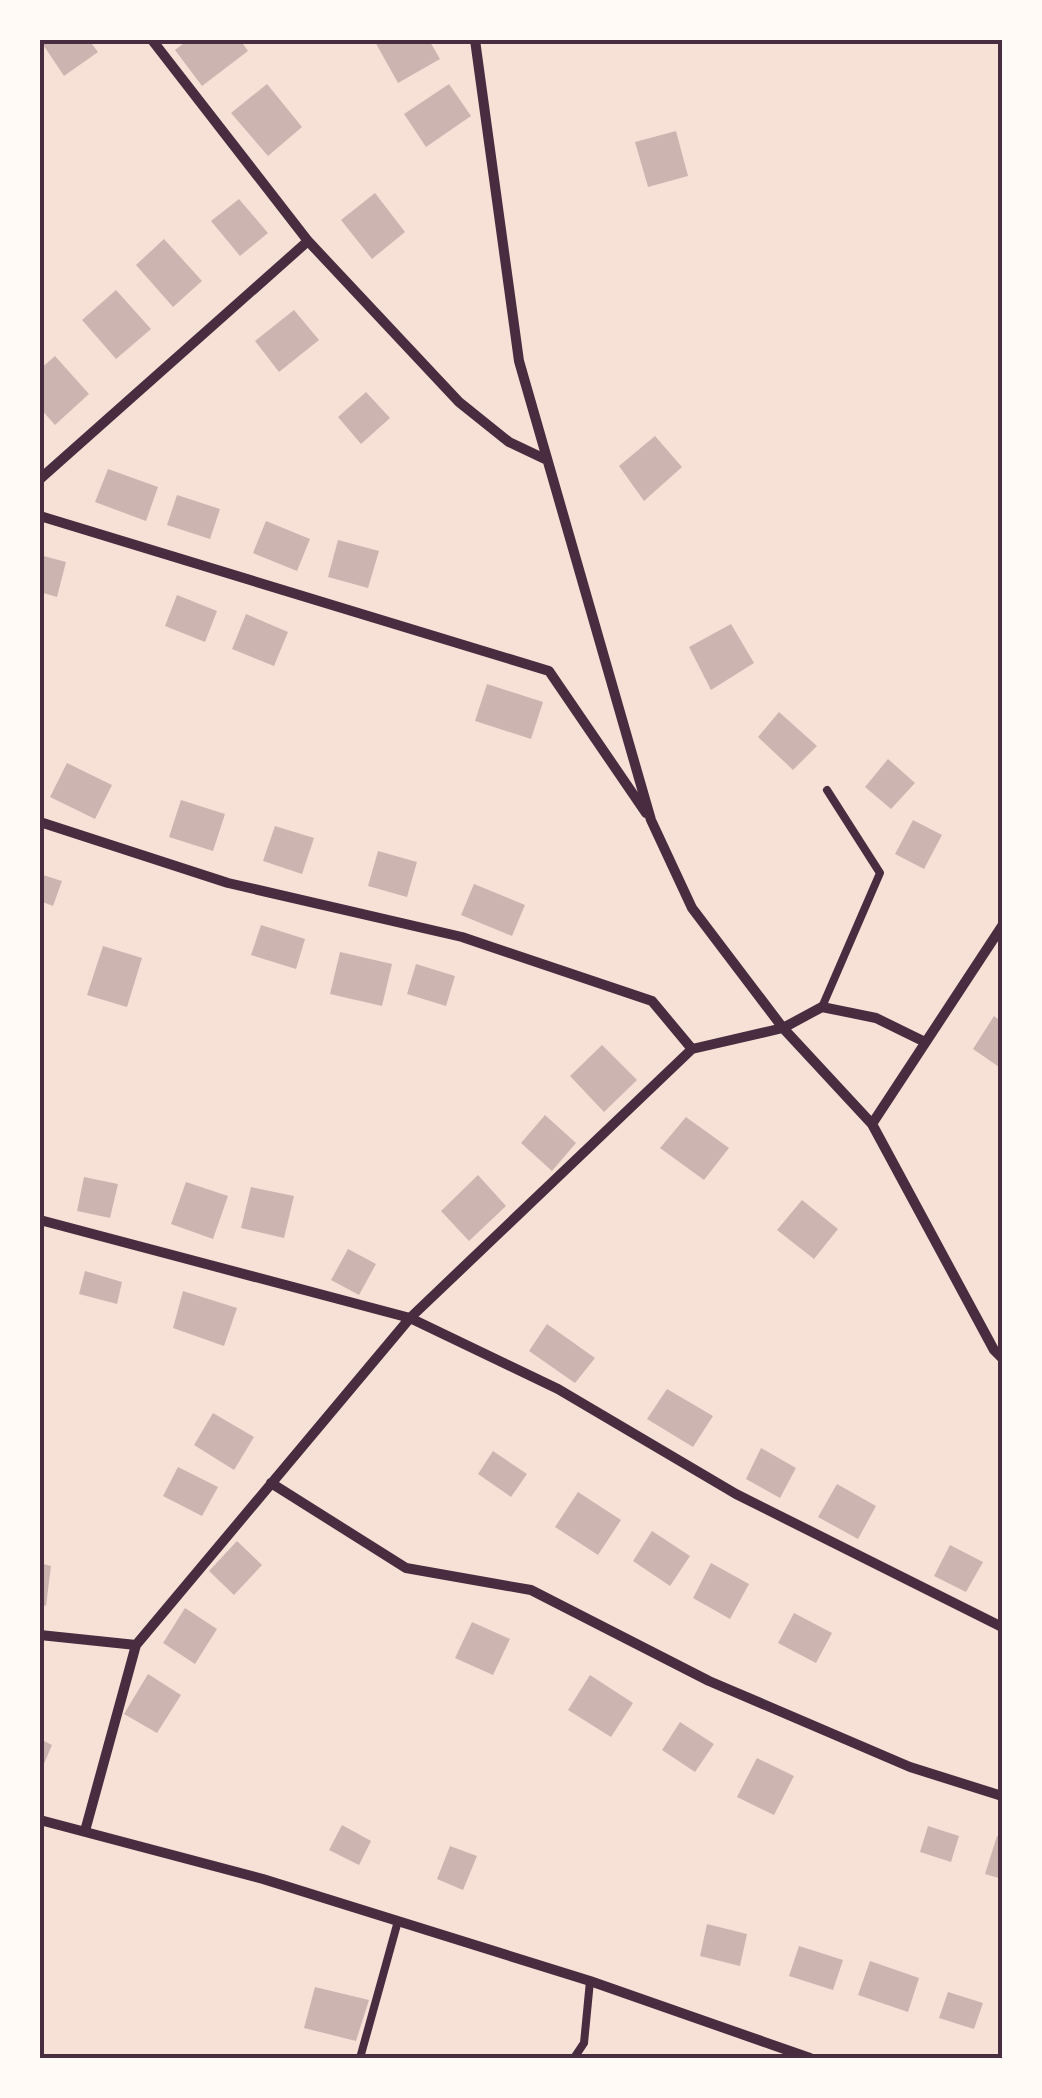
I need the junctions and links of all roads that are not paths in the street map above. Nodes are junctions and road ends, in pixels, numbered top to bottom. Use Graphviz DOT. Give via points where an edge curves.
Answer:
graph roads {
  1 [pos="152,40"];
  2 [pos="475,40"];
  3 [pos="308,240"];
  4 [pos="547,460"];
  5 [pos="40,479"];
  6 [pos="40,516"];
  7 [pos="827,790"];
  8 [pos="651,820"];
  9 [pos="40,822"];
  10 [pos="1002,926"];
  11 [pos="822,1007"];
  12 [pos="783,1028"];
  13 [pos="925,1042"];
  14 [pos="692,1049"];
  15 [pos="872,1124"];
  16 [pos="40,1220"];
  17 [pos="410,1318"];
  18 [pos="1002,1358"];
  19 [pos="272,1482"];
  20 [pos="1002,1627"];
  21 [pos="40,1635"];
  22 [pos="136,1645"];
  23 [pos="1002,1796"];
  24 [pos="40,1820"];
  25 [pos="85,1832"];
  26 [pos="398,1922"];
  27 [pos="590,1981"];
  28 [pos="360,2058"];
  29 [pos="574,2058"];
  30 [pos="810,2058"];
  1 -- 3 [label="street"];
  2 -- 4 [label="street" via="519,361"];
  3 -- 4 [label="street" via="459,402 509,442"];
  3 -- 5 [label="street"];
  4 -- 8 [label="street"];
  6 -- 8 [label="street" via="549,671"];
  7 -- 11 [label="lane" via="880,873"];
  8 -- 12 [label="street" via="692,908"];
  9 -- 14 [label="street" via="228,883 462,937 652,1001"];
  10 -- 13 [label="street"];
  11 -- 12 [label="street"];
  11 -- 13 [label="street" via="876,1018"];
  12 -- 14 [label="street"];
  12 -- 15 [label="street"];
  13 -- 15 [label="street"];
  14 -- 17 [label="street"];
  15 -- 18 [label="street"];
  16 -- 17 [label="street"];
  17 -- 19 [label="street"];
  17 -- 20 [label="street" via="558,1389 736,1494"];
  19 -- 22 [label="street"];
  19 -- 23 [label="street" via="406,1568 532,1590 709,1681 910,1767"];
  21 -- 22 [label="street"];
  22 -- 25 [label="street"];
  24 -- 25 [label="street"];
  25 -- 26 [label="street"];
  26 -- 27 [label="street"];
  26 -- 28 [label="lane"];
  27 -- 29 [label="lane" via="584,2043"];
  27 -- 30 [label="street"];
}
